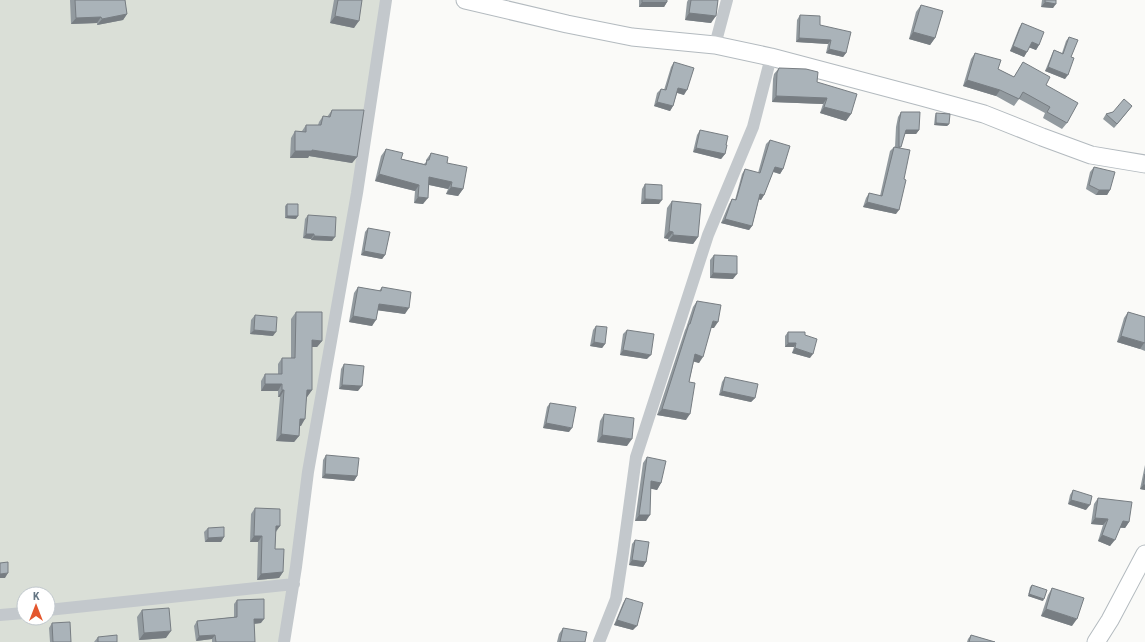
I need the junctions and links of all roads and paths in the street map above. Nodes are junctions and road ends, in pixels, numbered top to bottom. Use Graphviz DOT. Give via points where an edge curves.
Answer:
graph roads {
  1 [pos="386,0"];
  2 [pos="465,0"];
  3 [pos="727,0"];
  4 [pos="715,46"];
  5 [pos="771,57"];
  6 [pos="1145,164"];
  7 [pos="1145,554"];
  8 [pos="294,584"];
  9 [pos="56,609"];
  10 [pos="16,614"];
  11 [pos="0,615"];
  12 [pos="284,642"];
  13 [pos="599,642"];
  14 [pos="1096,642"];
  1 -- 8 [label="street" via="357,193 308,472"];
  2 -- 4 [label="street" via="632,37"];
  3 -- 4 [label="street"];
  4 -- 5 [label="street"];
  5 -- 6 [label="street" via="984,114 1091,155"];
  5 -- 13 [label="street" via="753,127 708,235 636,457 616,599"];
  7 -- 14 [label="street"];
  8 -- 9 [label="street"];
  8 -- 12 [label="street"];
  10 -- 11 [label="street"];
}
